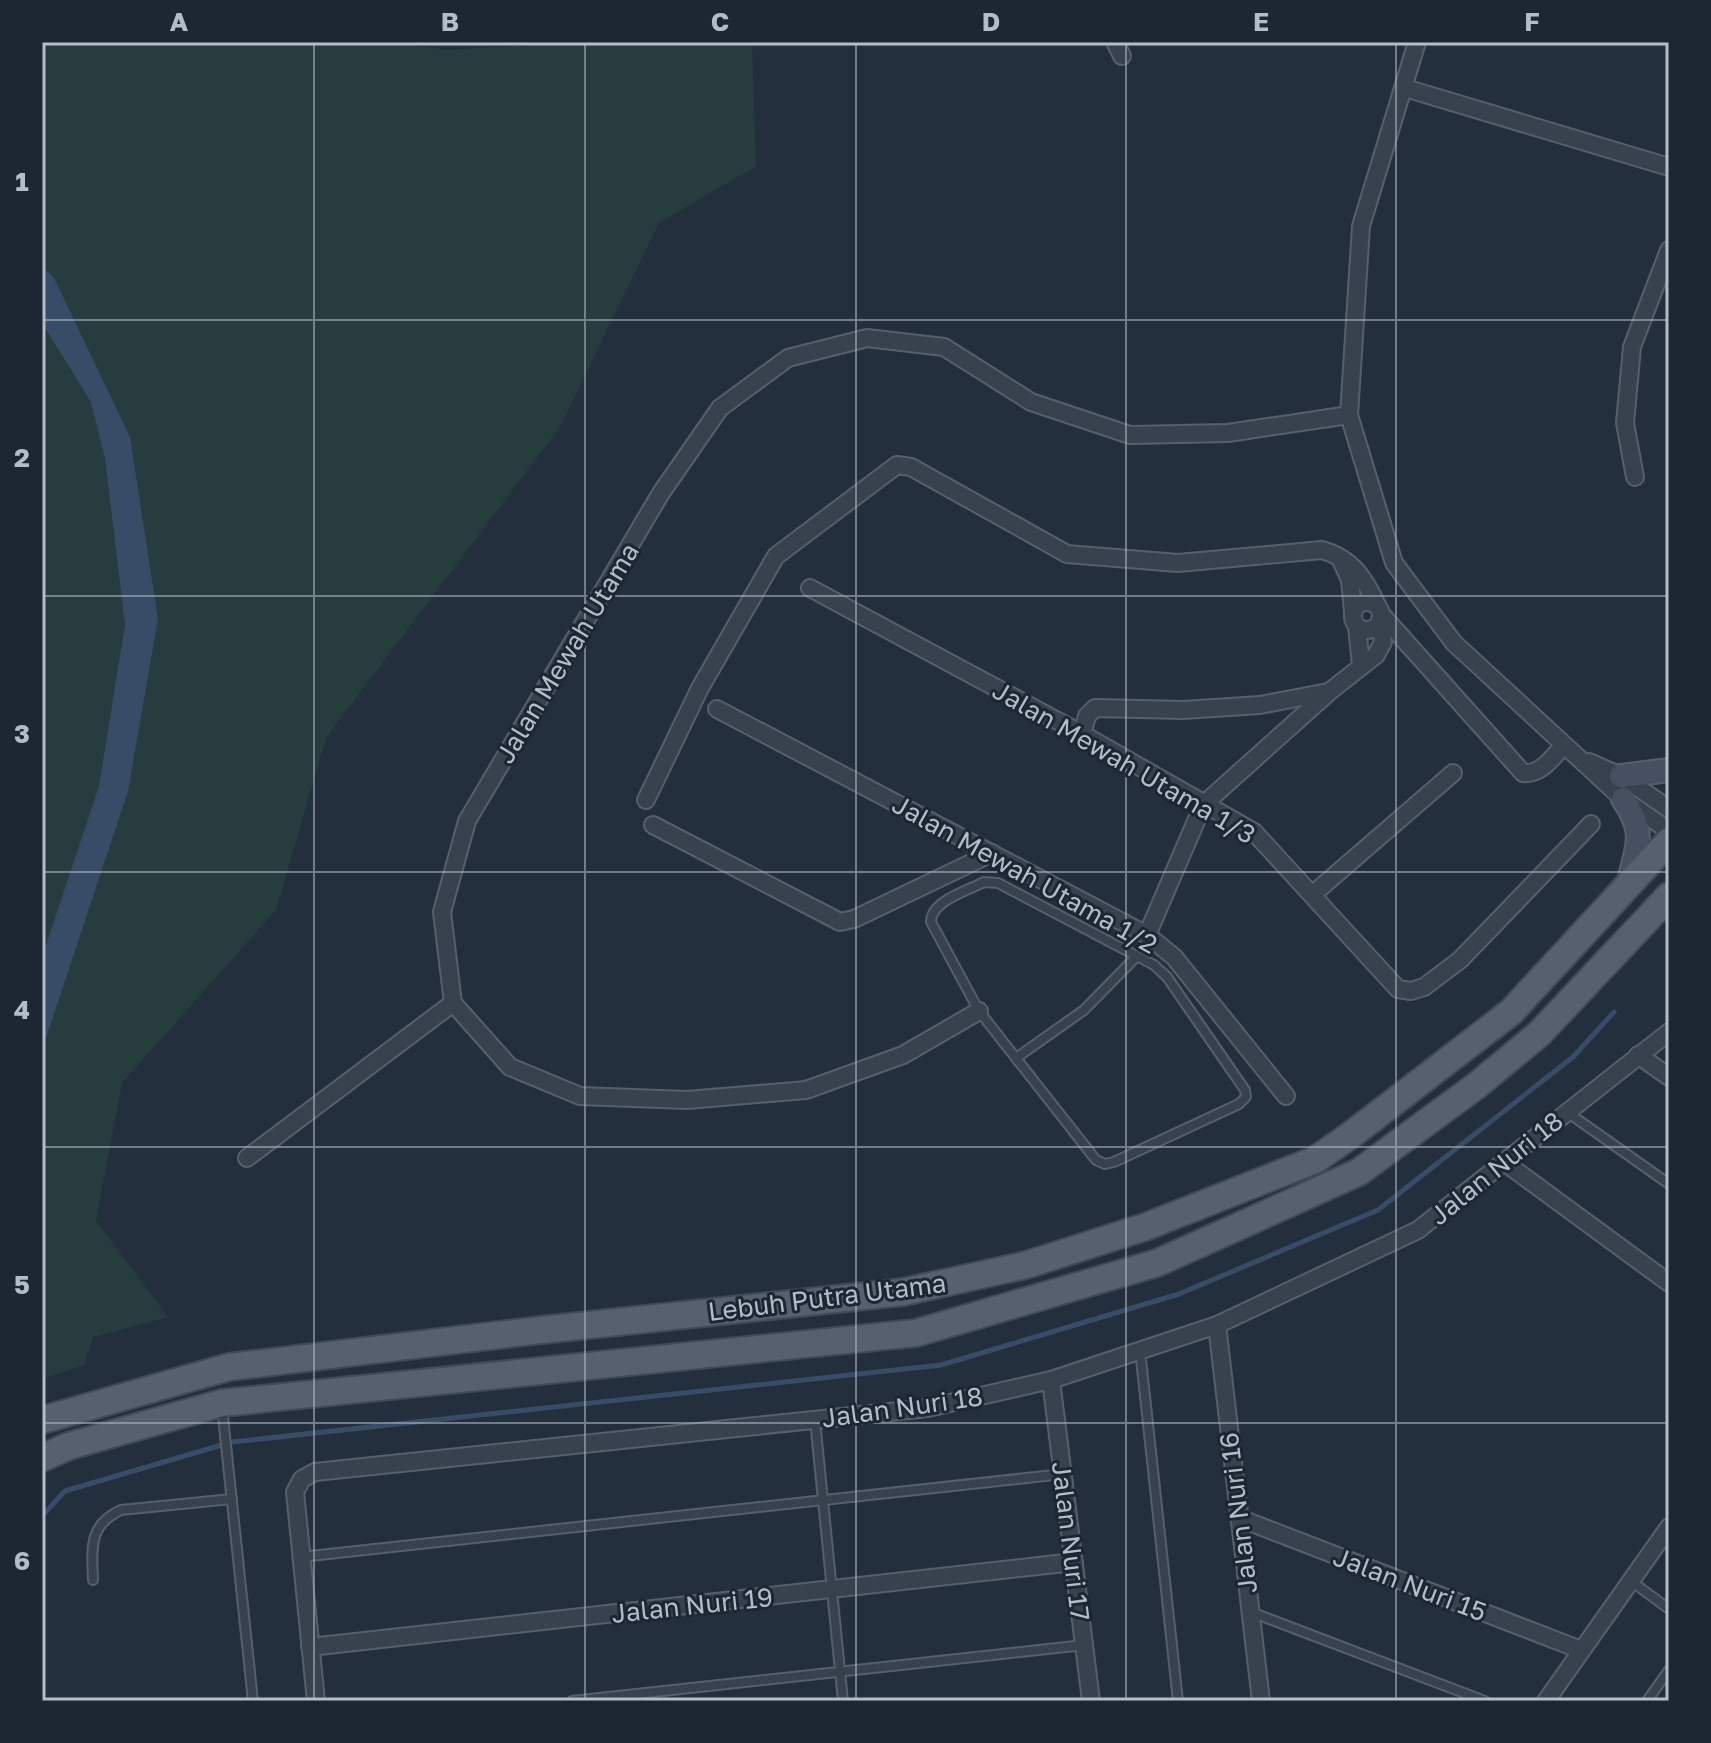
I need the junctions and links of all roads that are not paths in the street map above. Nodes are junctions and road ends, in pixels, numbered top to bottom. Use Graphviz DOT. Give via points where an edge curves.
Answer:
graph roads {
  1 [pos="1417,42"];
  2 [pos="1405,88"];
  3 [pos="1669,167"];
  4 [pos="1669,250"];
  5 [pos="1349,415"];
  6 [pos="1635,477"];
  7 [pos="1340,558"];
  8 [pos="810,588"];
  9 [pos="1380,615"];
  10 [pos="1355,620"];
  11 [pos="1361,665"];
  12 [pos="1329,692"];
  13 [pos="717,709"];
  14 [pos="1082,734"];
  15 [pos="1570,751"];
  16 [pos="1669,770"];
  17 [pos="1453,773"];
  18 [pos="1622,787"];
  19 [pos="646,800"];
  20 [pos="1203,805"];
  21 [pos="1669,809"];
  22 [pos="1591,824"];
  23 [pos="653,825"];
  24 [pos="1669,831"];
  25 [pos="1669,841"];
  26 [pos="992,853"];
  27 [pos="1628,885"];
  28 [pos="1312,895"];
  29 [pos="1665,904"];
  30 [pos="1147,935"];
  31 [pos="1137,956"];
  32 [pos="453,1003"];
  33 [pos="979,1011"];
  34 [pos="1669,1032"];
  35 [pos="1638,1055"];
  36 [pos="1016,1058"];
  37 [pos="1669,1077"];
  38 [pos="1286,1096"];
  39 [pos="1567,1112"];
  40 [pos="247,1158"];
  41 [pos="1504,1162"];
  42 [pos="1669,1184"];
  43 [pos="1669,1283"];
  44 [pos="1217,1325"];
  45 [pos="1140,1350"];
  46 [pos="1051,1380"];
  47 [pos="222,1403"];
  48 [pos="42,1420"];
  49 [pos="815,1420"];
  50 [pos="42,1458"];
  51 [pos="1063,1474"];
  52 [pos="232,1499"];
  53 [pos="824,1501"];
  54 [pos="1239,1518"];
  55 [pos="1669,1527"];
  56 [pos="301,1557"];
  57 [pos="1074,1562"];
  58 [pos="93,1580"];
  59 [pos="1631,1581"];
  60 [pos="834,1589"];
  61 [pos="1669,1609"];
  62 [pos="1250,1612"];
  63 [pos="1084,1645"];
  64 [pos="310,1647"];
  65 [pos="1581,1650"];
  66 [pos="1669,1670"];
  67 [pos="841,1672"];
  68 [pos="253,1701"];
  69 [pos="316,1701"];
  70 [pos="572,1701"];
  71 [pos="843,1701"];
  72 [pos="1091,1701"];
  73 [pos="1178,1701"];
  74 [pos="1261,1701"];
  75 [pos="1485,1701"];
  76 [pos="1546,1701"];
  77 [pos="1647,1701"];
  1 -- 2 [label="street"];
  2 -- 3 [label="street"];
  2 -- 5 [label="street" via="1361,226"];
  4 -- 6 [label="street" via="1632,347 1625,423"];
  5 -- 15 [label="street" via="1394,563 1454,643"];
  5 -- 32 [label="street, Jalan Mewah Utama" via="1228,433 1130,435 1031,402 944,347 867,338 788,358 720,408 661,493 467,821 442,912"];
  7 -- 9 [label="street" via="1361,574"];
  7 -- 10 [label="street" via="1350,580"];
  7 -- 19 [label="street" via="1322,550 1178,563 1067,554 911,467 897,465 776,556 700,688"];
  8 -- 14 [label="street, Jalan Mewah Utama 1/3"];
  9 -- 10 [label="street" via="1378,625 1368,630"];
  9 -- 10 [label="street" via="1365,602 1355,607"];
  9 -- 11 [label="street" via="1383,642"];
  9 -- 15 [label="street" via="1523,773 1539,771"];
  10 -- 11 [label="street"];
  11 -- 12 [label="street"];
  12 -- 14 [label="street" via="1260,705 1095,708"];
  12 -- 20 [label="street"];
  13 -- 26 [label="street, Jalan Mewah Utama 1/2"];
  14 -- 20 [label="street, Jalan Mewah Utama 1/3"];
  15 -- 18 [label="street"];
  16 -- 18 [label="main road"];
  17 -- 28 [label="street"];
  18 -- 21 [label="street"];
  18 -- 24 [label="street"];
  18 -- 27 [label="main road" via="1639,832"];
  20 -- 28 [label="street, Jalan Mewah Utama 1/3" via="1254,832"];
  20 -- 30 [label="street"];
  22 -- 28 [label="street, Jalan Mewah Utama 1/3" via="1460,960 1411,991 1398,989"];
  23 -- 26 [label="street" via="840,922"];
  25 -- 27 [label="main road, Lebuh Putra Utama"];
  26 -- 30 [label="street, Jalan Mewah Utama 1/2"];
  27 -- 48 [label="main road, Lebuh Putra Utama" via="1511,1012 1351,1135 1315,1160 1145,1227 1026,1265 903,1292 229,1367"];
  29 -- 47 [label="main road, Lebuh Putra Utama" via="1539,1034 1359,1172 1157,1263 916,1333"];
  30 -- 38 [label="street, Jalan Mewah Utama 1/2" via="1174,957"];
  31 -- 33 [label="lane" via="998,883 984,882 935,908 931,916"];
  31 -- 36 [label="lane" via="1084,1010"];
  31 -- 36 [label="lane" via="1167,977 1245,1090 1239,1104 1105,1164 1096,1160"];
  32 -- 33 [label="street" via="510,1067 580,1096 687,1100 806,1090 903,1055"];
  32 -- 40 [label="street"];
  33 -- 36 [label="lane"];
  34 -- 35 [label="street, Jalan Nuri 18"];
  35 -- 37 [label="street"];
  35 -- 39 [label="street, Jalan Nuri 18"];
  39 -- 41 [label="street, Jalan Nuri 18"];
  39 -- 42 [label="lane"];
  41 -- 43 [label="street"];
  41 -- 44 [label="street, Jalan Nuri 18" via="1418,1230"];
  44 -- 45 [label="street, Jalan Nuri 18"];
  44 -- 54 [label="street, Jalan Nuri 16"];
  45 -- 46 [label="street, Jalan Nuri 18"];
  45 -- 73 [label="lane"];
  46 -- 49 [label="street, Jalan Nuri 18" via="928,1408"];
  46 -- 51 [label="street, Jalan Nuri 17"];
  47 -- 50 [label="main road, Lebuh Putra Utama"];
  47 -- 52 [label="lane"];
  49 -- 53 [label="lane"];
  49 -- 56 [label="street, Jalan Nuri 18" via="315,1472 302,1479 295,1492"];
  51 -- 53 [label="lane"];
  51 -- 57 [label="street, Jalan Nuri 17"];
  52 -- 58 [label="lane" via="111,1515 95,1533"];
  52 -- 68 [label="lane"];
  53 -- 56 [label="lane"];
  53 -- 60 [label="lane"];
  54 -- 62 [label="street, Jalan Nuri 16"];
  54 -- 65 [label="street, Jalan Nuri 15"];
  55 -- 59 [label="street"];
  56 -- 64 [label="street, Jalan Nuri 18"];
  57 -- 60 [label="street, Jalan Nuri 19"];
  57 -- 63 [label="street, Jalan Nuri 17"];
  59 -- 61 [label="lane"];
  59 -- 65 [label="street"];
  60 -- 64 [label="street, Jalan Nuri 19"];
  60 -- 67 [label="lane"];
  62 -- 74 [label="street, Jalan Nuri 16"];
  62 -- 75 [label="lane"];
  63 -- 67 [label="lane"];
  63 -- 72 [label="street, Jalan Nuri 17"];
  64 -- 69 [label="street, Jalan Nuri 18"];
  65 -- 76 [label="street"];
  66 -- 77 [label="lane"];
  67 -- 70 [label="lane"];
  67 -- 71 [label="lane"];
}
